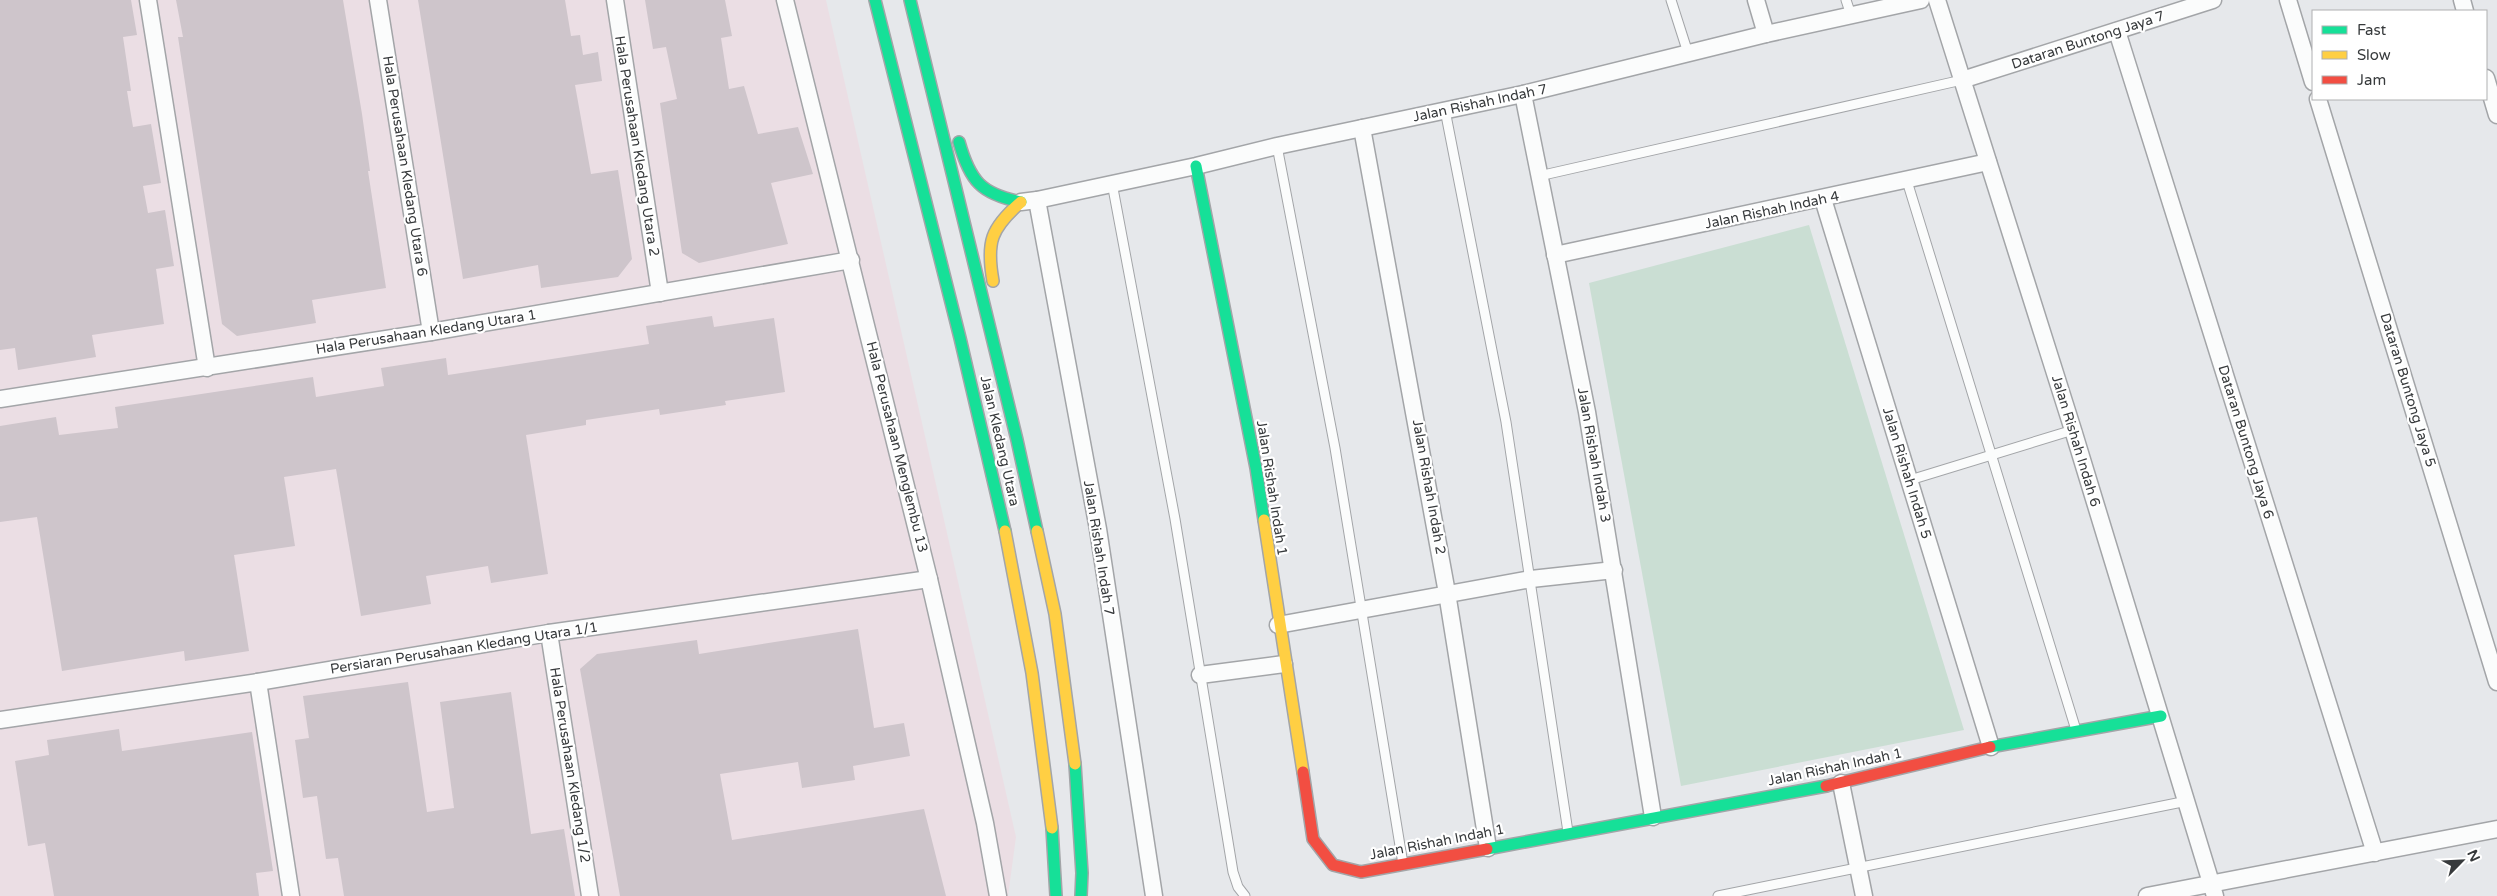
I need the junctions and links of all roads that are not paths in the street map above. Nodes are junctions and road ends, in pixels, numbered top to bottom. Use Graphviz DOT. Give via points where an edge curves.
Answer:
graph roads {
  1 [pos="148,0"];
  2 [pos="378,0"];
  3 [pos="614,0"];
  4 [pos="785,0"];
  5 [pos="876,0"];
  6 [pos="910,0"];
  7 [pos="1671,0"];
  8 [pos="1756,0"];
  9 [pos="1920,0"];
  10 [pos="1937,0"];
  11 [pos="2213,0"];
  12 [pos="2288,0"];
  13 [pos="1849,8"];
  14 [pos="2117,31"];
  15 [pos="1766,34"];
  16 [pos="1688,53"];
  17 [pos="2312,79"];
  18 [pos="1962,80"];
  19 [pos="2487,80"];
  20 [pos="1523,94"];
  21 [pos="2494,94"];
  22 [pos="2318,100"];
  23 [pos="1445,110"];
  24 [pos="2497,115"];
  25 [pos="955,127"];
  26 [pos="1362,128"];
  27 [pos="1277,146"];
  28 [pos="1988,162"];
  29 [pos="1196,166"];
  30 [pos="1539,176"];
  31 [pos="1907,181"];
  32 [pos="1112,183"];
  33 [pos="1823,199"];
  34 [pos="1029,201"];
  35 [pos="1555,255"];
  36 [pos="851,260"];
  37 [pos="660,293"];
  38 [pos="996,296"];
  39 [pos="431,332"];
  40 [pos="208,368"];
  41 [pos="1014,377"];
  42 [pos="0,399"];
  43 [pos="2073,430"];
  44 [pos="1017,440"];
  45 [pos="1990,454"];
  46 [pos="1910,480"];
  47 [pos="1614,570"];
  48 [pos="929,579"];
  49 [pos="1531,579"];
  50 [pos="1447,593"];
  51 [pos="1362,610"];
  52 [pos="1278,626"];
  53 [pos="549,634"];
  54 [pos="1284,664"];
  55 [pos="1200,675"];
  56 [pos="258,682"];
  57 [pos="2497,682"];
  58 [pos="2161,716"];
  59 [pos="0,720"];
  60 [pos="2076,730"];
  61 [pos="1991,747"];
  62 [pos="1841,782"];
  63 [pos="2186,801"];
  64 [pos="1653,817"];
  65 [pos="2497,829"];
  66 [pos="1568,833"];
  67 [pos="1488,848"];
  68 [pos="2375,853"];
  69 [pos="1403,865"];
  70 [pos="1858,867"];
  71 [pos="1082,873"];
  72 [pos="2213,890"];
  73 [pos="291,896"];
  74 [pos="590,896"];
  75 [pos="998,896"];
  76 [pos="1056,896"];
  77 [pos="1081,896"];
  78 [pos="1085,896"];
  79 [pos="1154,896"];
  80 [pos="1245,896"];
  81 [pos="1718,896"];
  82 [pos="1864,896"];
  83 [pos="2147,896"];
  1 -- 40 [label="street"];
  2 -- 39 [label="street, Hala Perusahaan Kledang Utara 6"];
  3 -- 37 [label="street, Hala Perusahaan Kledang Utara 2"];
  4 -- 36 [label="street, Hala Perusahaan Menglembu 13"];
  5 -- 76 [label="main road, Jalan Kledang Utara" via="990,458 1023,614 1040,721"];
  6 -- 44 [label="main road, Jalan Kledang Utara"];
  7 -- 16 [label="lane"];
  8 -- 15 [label="street"];
  9 -- 13 [label="street, Jalan Rishah Indah 7"];
  10 -- 18 [label="street, Jalan Rishah Indah 6"];
  11 -- 14 [label="street, Dataran Buntong Jaya 7"];
  12 -- 17 [label="street"];
  13 -- 15 [label="street, Jalan Rishah Indah 7"];
  14 -- 18 [label="street, Dataran Buntong Jaya 7"];
  14 -- 68 [label="street, Dataran Buntong Jaya 6"];
  15 -- 16 [label="street, Jalan Rishah Indah 7"];
  16 -- 20 [label="street, Jalan Rishah Indah 7"];
  18 -- 28 [label="street, Jalan Rishah Indah 6"];
  18 -- 30 [label="lane"];
  19 -- 21 [label="street"];
  20 -- 23 [label="street, Jalan Rishah Indah 7"];
  20 -- 30 [label="street, Jalan Rishah Indah 3"];
  21 -- 24 [label="street"];
  22 -- 57 [label="street, Dataran Buntong Jaya 5"];
  23 -- 26 [label="street, Jalan Rishah Indah 7"];
  23 -- 49 [label="lane" via="1506,422"];
  25 -- 34 [label="main road" via="965,162 976,185 1000,198"];
  26 -- 27 [label="street, Jalan Rishah Indah 7"];
  26 -- 50 [label="street, Jalan Rishah Indah 2"];
  27 -- 29 [label="street, Jalan Rishah Indah 7"];
  27 -- 51 [label="lane" via="1336,448"];
  28 -- 31 [label="street, Jalan Rishah Indah 4"];
  28 -- 43 [label="street, Jalan Rishah Indah 6"];
  29 -- 32 [label="street, Jalan Rishah Indah 7"];
  29 -- 52 [label="main road, Jalan Rishah Indah 1" via="1256,468"];
  30 -- 35 [label="street, Jalan Rishah Indah 3"];
  31 -- 33 [label="street, Jalan Rishah Indah 4"];
  31 -- 45 [label="lane"];
  32 -- 34 [label="street, Jalan Rishah Indah 7"];
  32 -- 55 [label="lane" via="1175,519"];
  33 -- 35 [label="street, Jalan Rishah Indah 4"];
  33 -- 46 [label="street, Jalan Rishah Indah 5"];
  34 -- 38 [label="main road" via="998,223 988,241"];
  34 -- 79 [label="street, Jalan Rishah Indah 7" via="1098,529"];
  35 -- 47 [label="street, Jalan Rishah Indah 3" via="1587,412"];
  36 -- 37 [label="street, Hala Perusahaan Kledang Utara 1"];
  36 -- 48 [label="street, Hala Perusahaan Menglembu 13"];
  37 -- 39 [label="street, Hala Perusahaan Kledang Utara 1"];
  39 -- 40 [label="street, Hala Perusahaan Kledang Utara 1"];
  40 -- 42 [label="street, Hala Perusahaan Kledang Utara 1"];
  41 -- 44 [label="main road" via="1019,416"];
  43 -- 45 [label="lane"];
  43 -- 58 [label="street, Jalan Rishah Indah 6"];
  44 -- 71 [label="main road, Jalan Kledang Utara" via="1054,614 1076,770"];
  45 -- 46 [label="lane"];
  45 -- 60 [label="lane"];
  46 -- 61 [label="street, Jalan Rishah Indah 5"];
  47 -- 49 [label="street"];
  47 -- 64 [label="street, Jalan Rishah Indah 3"];
  48 -- 53 [label="street, Persiaran Perusahaan Kledang Utara 1/1"];
  48 -- 75 [label="street, Hala Perusahaan Menglembu 13"];
  49 -- 50 [label="street"];
  49 -- 66 [label="lane"];
  50 -- 51 [label="street"];
  50 -- 67 [label="street, Jalan Rishah Indah 2"];
  51 -- 52 [label="street"];
  51 -- 69 [label="lane"];
  52 -- 54 [label="main road, Jalan Rishah Indah 1"];
  53 -- 56 [label="street, Persiaran Perusahaan Kledang Utara 1/1"];
  53 -- 74 [label="street, Hala Perusahaan Kledang 1/2"];
  54 -- 55 [label="street"];
  54 -- 69 [label="main road, Jalan Rishah Indah 1" via="1313,840 1333,865 1361,872"];
  55 -- 80 [label="lane" via="1233,872"];
  56 -- 59 [label="street, Persiaran Perusahaan Kledang Utara 1/1"];
  56 -- 73 [label="street"];
  58 -- 60 [label="main road, Jalan Rishah Indah 1"];
  58 -- 63 [label="street, Jalan Rishah Indah 6"];
  60 -- 61 [label="main road, Jalan Rishah Indah 1"];
  61 -- 62 [label="main road, Jalan Rishah Indah 1"];
  62 -- 64 [label="main road, Jalan Rishah Indah 1"];
  62 -- 70 [label="street"];
  63 -- 70 [label="lane"];
  63 -- 72 [label="street, Jalan Rishah Indah 6"];
  64 -- 66 [label="main road, Jalan Rishah Indah 1"];
  65 -- 68 [label="street"];
  66 -- 67 [label="main road, Jalan Rishah Indah 1"];
  67 -- 69 [label="main road, Jalan Rishah Indah 1"];
  68 -- 72 [label="street"];
  70 -- 81 [label="lane"];
  70 -- 82 [label="street"];
  71 -- 77 [label="main road, Jalan Kledang Utara"];
  71 -- 78 [label="main road"];
  72 -- 83 [label="street"];
}
